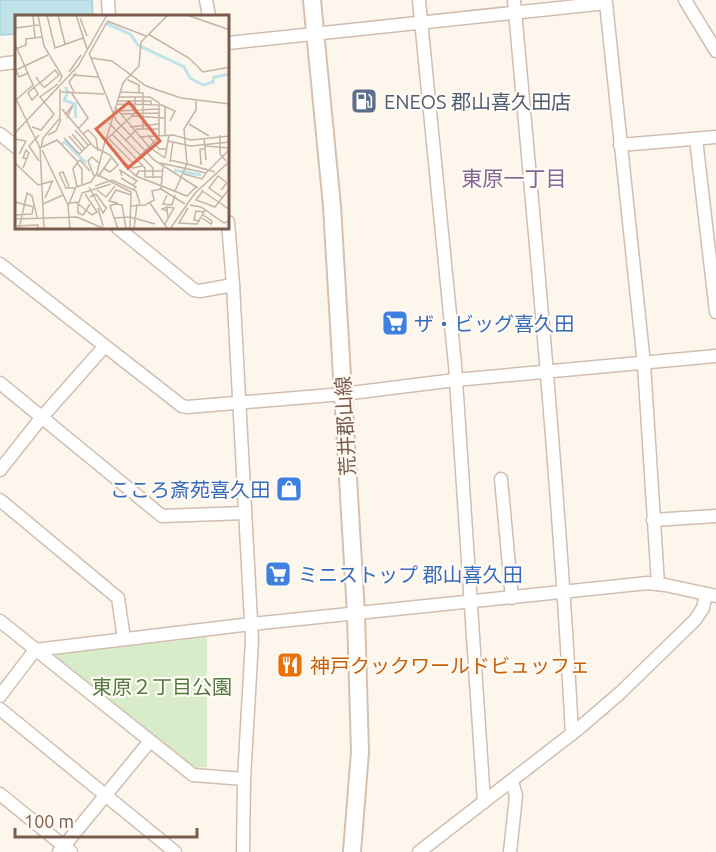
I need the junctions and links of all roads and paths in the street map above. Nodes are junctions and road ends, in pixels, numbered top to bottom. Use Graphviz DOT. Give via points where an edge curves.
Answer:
graph roads {
  1 [pos="108,0"];
  2 [pos="206,0"];
  3 [pos="312,0"];
  4 [pos="419,0"];
  5 [pos="685,0"];
  6 [pos="514,6"];
  7 [pos="109,15"];
  8 [pos="208,15"];
  9 [pos="422,22"];
  10 [pos="317,32"];
  11 [pos="230,43"];
  12 [pos="716,51"];
  13 [pos="15,62"];
  14 [pos="0,64"];
  15 [pos="0,134"];
  16 [pos="716,137"];
  17 [pos="696,139"];
  18 [pos="620,145"];
  19 [pos="15,146"];
  20 [pos="120,230"];
  21 [pos="229,230"];
  22 [pos="0,264"];
  23 [pos="233,285"];
  24 [pos="716,312"];
  25 [pos="104,347"];
  26 [pos="716,356"];
  27 [pos="644,364"];
  28 [pos="546,373"];
  29 [pos="455,380"];
  30 [pos="0,383"];
  31 [pos="343,394"];
  32 [pos="238,403"];
  33 [pos="42,417"];
  34 [pos="0,470"];
  35 [pos="501,479"];
  36 [pos="0,501"];
  37 [pos="245,513"];
  38 [pos="716,516"];
  39 [pos="653,520"];
  40 [pos="658,584"];
  41 [pos="565,592"];
  42 [pos="711,596"];
  43 [pos="512,598"];
  44 [pos="470,603"];
  45 [pos="356,614"];
  46 [pos="0,621"];
  47 [pos="251,624"];
  48 [pos="124,639"];
  49 [pos="35,650"];
  50 [pos="0,696"];
  51 [pos="0,709"];
  52 [pos="572,734"];
  53 [pos="150,741"];
  54 [pos="244,779"];
  55 [pos="512,781"];
  56 [pos="0,794"];
  57 [pos="105,795"];
  58 [pos="484,802"];
  59 [pos="65,850"];
  60 [pos="175,852"];
  61 [pos="243,852"];
  62 [pos="352,852"];
  63 [pos="418,852"];
  64 [pos="510,852"];
  1 -- 7 [label="street"];
  2 -- 8 [label="street"];
  3 -- 10 [label="main road, 荒井郡山線"];
  4 -- 9 [label="street"];
  5 -- 12 [label="street"];
  6 -- 9 [label="street"];
  6 -- 18 [label="street" via="606,3"];
  6 -- 28 [label="street"];
  9 -- 10 [label="street"];
  9 -- 29 [label="street"];
  10 -- 11 [label="street"];
  10 -- 31 [label="main road, 荒井郡山線"];
  13 -- 14 [label="street"];
  15 -- 19 [label="street"];
  16 -- 17 [label="street"];
  17 -- 18 [label="street"];
  17 -- 24 [label="street"];
  18 -- 27 [label="street"];
  20 -- 23 [label="street" via="194,290"];
  21 -- 23 [label="street"];
  22 -- 25 [label="street"];
  23 -- 32 [label="street"];
  25 -- 32 [label="street" via="182,406"];
  25 -- 33 [label="street"];
  26 -- 27 [label="street"];
  27 -- 28 [label="street"];
  27 -- 39 [label="street"];
  28 -- 29 [label="street"];
  28 -- 41 [label="street"];
  29 -- 31 [label="street"];
  29 -- 44 [label="street"];
  30 -- 33 [label="street"];
  31 -- 32 [label="street"];
  31 -- 45 [label="main road, 荒井郡山線"];
  32 -- 37 [label="street"];
  33 -- 34 [label="street"];
  33 -- 37 [label="street" via="162,516"];
  35 -- 43 [label="street"];
  36 -- 48 [label="street" via="118,598"];
  37 -- 47 [label="street"];
  38 -- 39 [label="street"];
  39 -- 40 [label="street"];
  40 -- 41 [label="street"];
  40 -- 42 [label="street"];
  41 -- 43 [label="street"];
  41 -- 52 [label="street"];
  42 -- 52 [label="street" via="685,631"];
  43 -- 44 [label="street"];
  44 -- 45 [label="street"];
  44 -- 58 [label="street"];
  45 -- 47 [label="street"];
  45 -- 62 [label="main road, 荒井郡山線" via="360,752"];
  46 -- 49 [label="street"];
  47 -- 48 [label="street"];
  47 -- 54 [label="street"];
  48 -- 49 [label="street"];
  49 -- 50 [label="street"];
  49 -- 53 [label="street"];
  51 -- 57 [label="street"];
  52 -- 55 [label="street"];
  53 -- 54 [label="street" via="193,775"];
  53 -- 57 [label="street"];
  54 -- 61 [label="street"];
  55 -- 58 [label="street"];
  55 -- 64 [label="street" via="516,803"];
  56 -- 59 [label="street"];
  57 -- 59 [label="street"];
  57 -- 60 [label="street"];
  58 -- 63 [label="street"];
}
